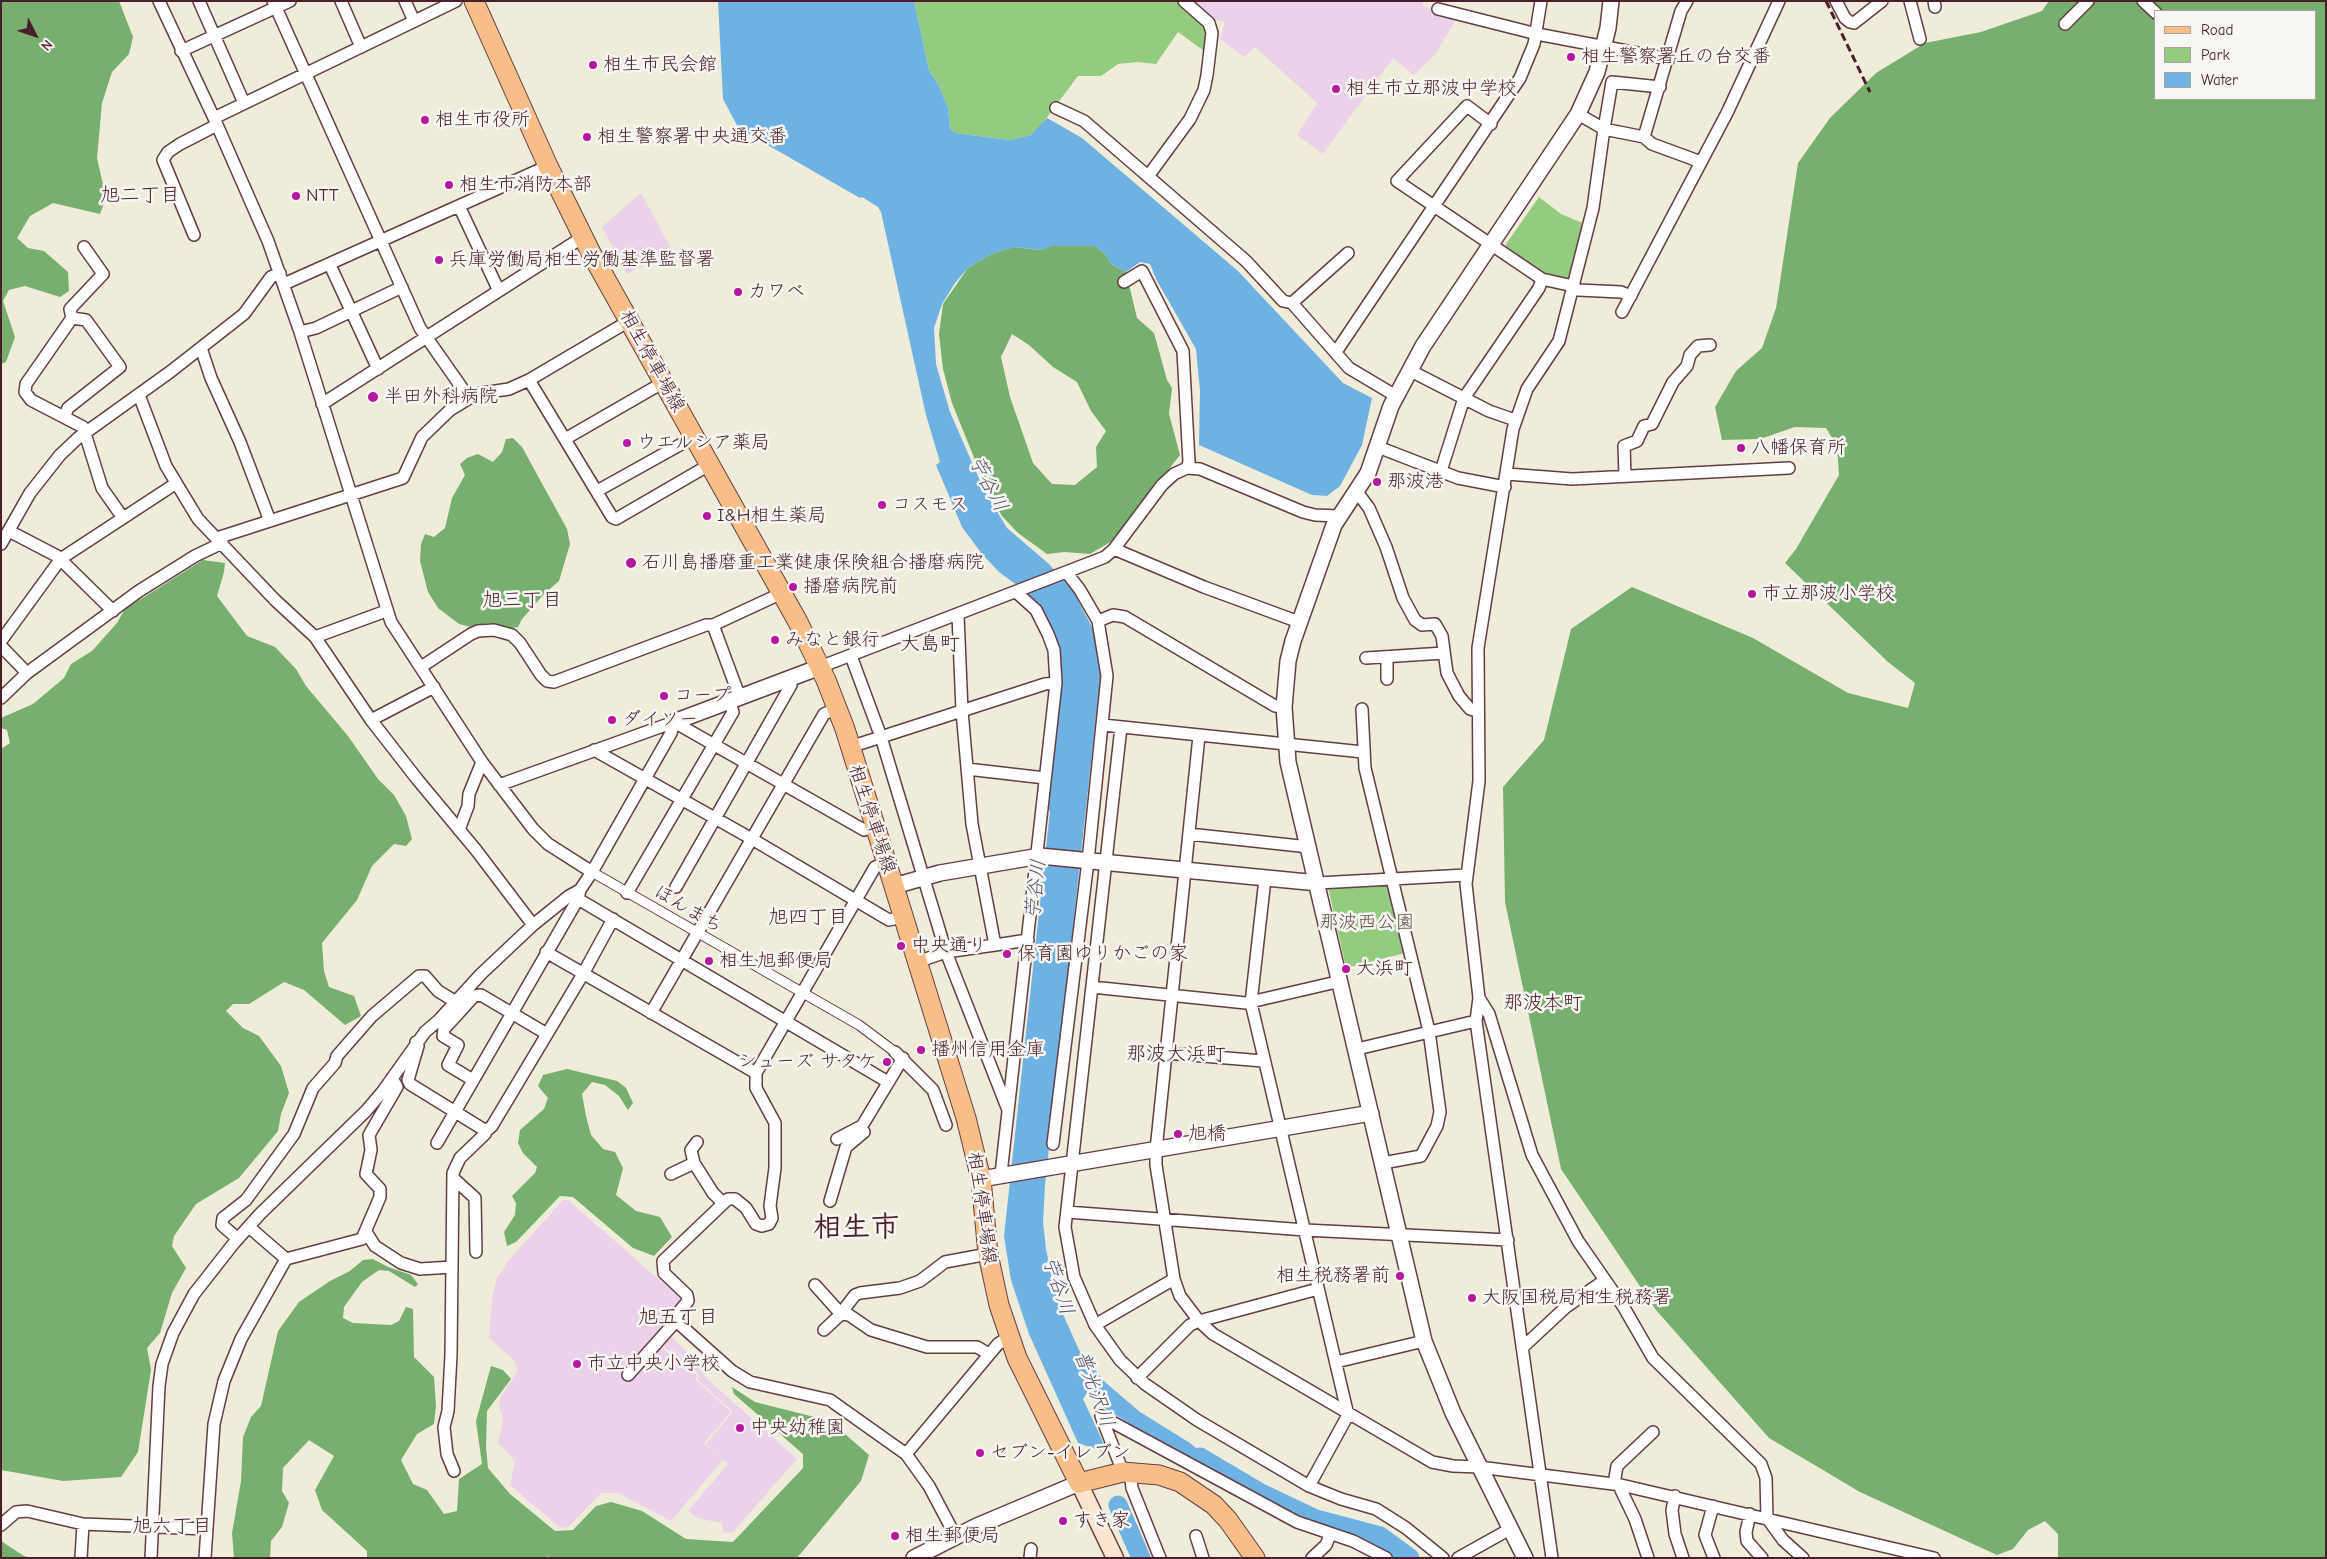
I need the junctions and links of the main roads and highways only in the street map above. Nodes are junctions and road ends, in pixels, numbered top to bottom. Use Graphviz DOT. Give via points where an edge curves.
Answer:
graph roads {
  1 [pos="474,1"];
  2 [pos="1078,1483"];
  3 [pos="1115,1558"];
  4 [pos="1255,1558"];
  1 -- 2 [label="main road, 相生停車場線" via="583,237 782,593 837,708 956,1082 981,1178 988,1254 1009,1337"];
  2 -- 3 [label="main road"];
  2 -- 4 [label="main road" via="1126,1472 1160,1475 1180,1482 1228,1520"];
}
